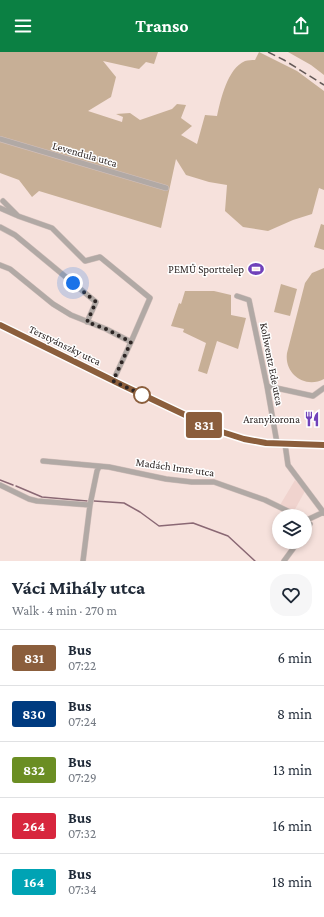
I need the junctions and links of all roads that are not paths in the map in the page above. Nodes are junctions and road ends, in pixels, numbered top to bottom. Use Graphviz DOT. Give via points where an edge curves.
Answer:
graph roads {
  1 [pos="0,139"];
  2 [pos="166,188"];
  3 [pos="3,201"];
  4 [pos="0,208"];
  5 [pos="18,216"];
  6 [pos="0,226"];
  7 [pos="0,265"];
  8 [pos="237,296"];
  9 [pos="87,322"];
  10 [pos="0,325"];
  11 [pos="131,342"];
  12 [pos="113,381"];
  13 [pos="267,386"];
  14 [pos="324,388"];
  15 [pos="277,443"];
  16 [pos="285,444"];
  17 [pos="324,445"];
  18 [pos="42,461"];
  19 [pos="99,467"];
  20 [pos="0,485"];
  21 [pos="90,504"];
  22 [pos="284,509"];
  23 [pos="324,512"];
  24 [pos="312,518"];
  25 [pos="293,549"];
  26 [pos="84,561"];
  27 [pos="284,561"];
  1 -- 2 [label="street, Levendula utca"];
  3 -- 5 [label="street"];
  4 -- 5 [label="street"];
  5 -- 11 [label="street" via="52,228 85,261 100,257 150,298"];
  6 -- 9 [label="street" via="15,235 96,302"];
  7 -- 9 [label="street" via="10,269 52,304"];
  8 -- 13 [label="street, Kollwentz Ede utca" via="249,300"];
  9 -- 11 [label="street"];
  10 -- 12 [label="main road, Terstyánszky utca"];
  11 -- 12 [label="street"];
  12 -- 15 [label="main road, Terstyánszky utca" via="219,431 249,440"];
  13 -- 14 [label="street" via="313,396"];
  13 -- 15 [label="street, Kollwentz Ede utca"];
  15 -- 16 [label="main road, Terstyánszky utca"];
  16 -- 17 [label="main road, Terstyánszky utca"];
  16 -- 23 [label="street" via="288,465"];
  18 -- 19 [label="street, Madách Imre utca"];
  19 -- 21 [label="street"];
  19 -- 22 [label="street, Madách Imre utca" via="166,479 214,482"];
  20 -- 21 [label="street" via="37,501"];
  21 -- 26 [label="street"];
  23 -- 24 [label="street"];
  25 -- 27 [label="street"];
}
